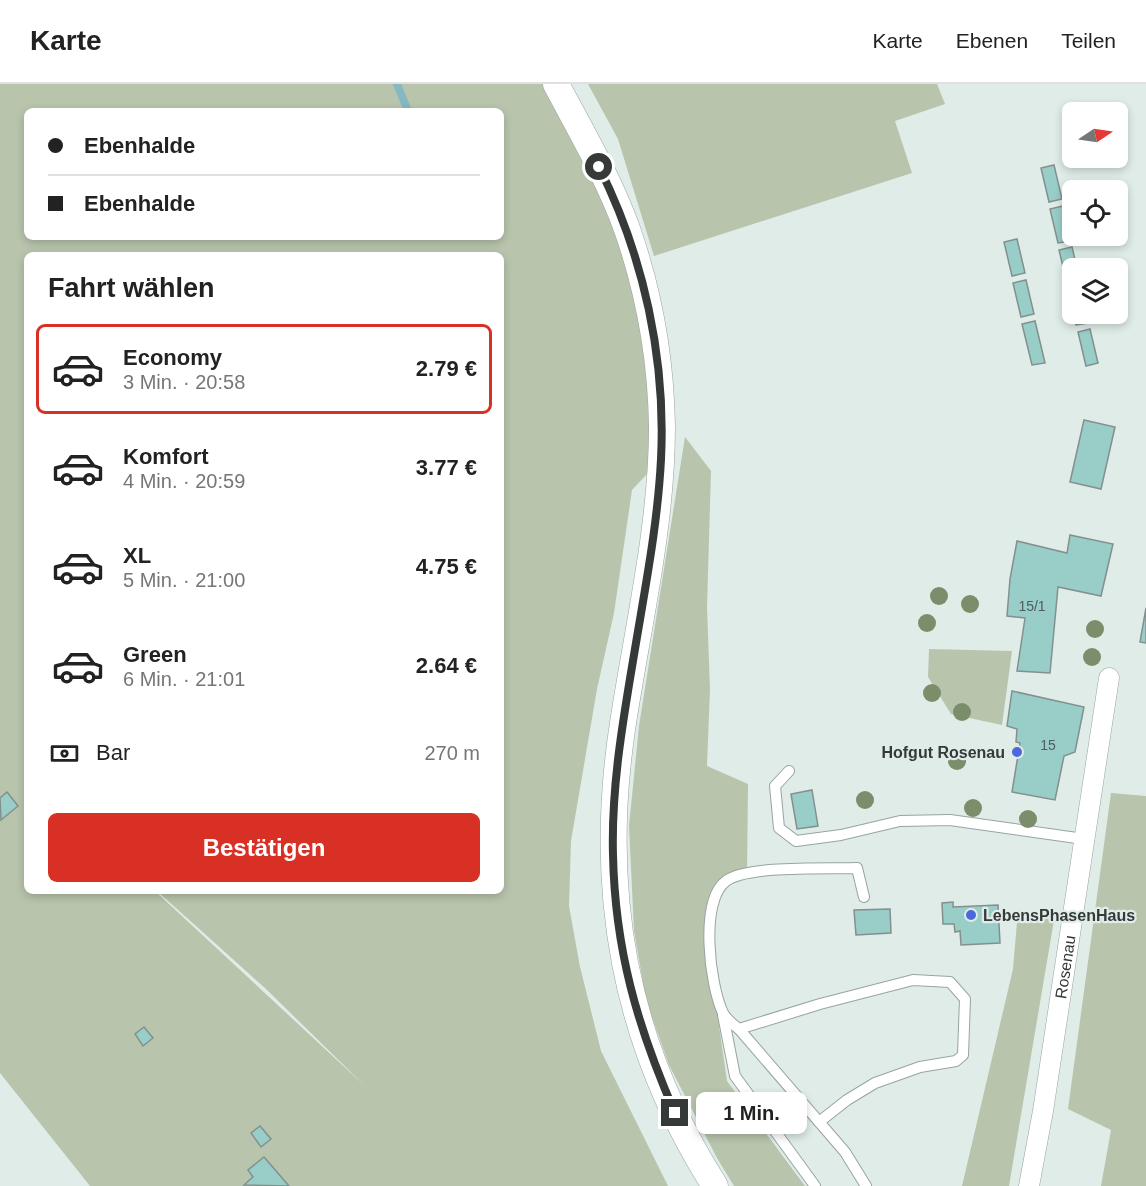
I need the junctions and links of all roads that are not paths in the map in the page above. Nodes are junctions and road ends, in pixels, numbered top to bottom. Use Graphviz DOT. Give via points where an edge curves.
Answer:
graph roads {
  1 [pos="556,84"];
  2 [pos="1109,678"];
  3 [pos="789,771"];
  4 [pos="1084,839"];
  5 [pos="864,897"];
  6 [pos="722,1012"];
  7 [pos="738,1029"];
  8 [pos="819,1122"];
  9 [pos="715,1186"];
  10 [pos="814,1186"];
  11 [pos="866,1186"];
  12 [pos="1029,1186"];
  1 -- 9 [label="street" via="627,228 647,302 658,365 662,425 658,500 618,762 614,895 623,959 638,1019 675,1113"];
  2 -- 4 [label="street, Rosenau"];
  3 -- 4 [label="lane" via="775,786 776,804 779,828 796,841 900,821 950,820"];
  4 -- 12 [label="street, Rosenau"];
  5 -- 6 [label="lane" via="857,868 768,871 726,881 717,890 709,943"];
  6 -- 7 [label="lane"];
  6 -- 10 [label="lane" via="735,1076"];
  7 -- 8 [label="lane"];
  7 -- 8 [label="lane" via="914,980 950,982 965,999 963,1055 956,1061 920,1067 875,1083"];
  8 -- 11 [label="lane" via="845,1152"];
}
